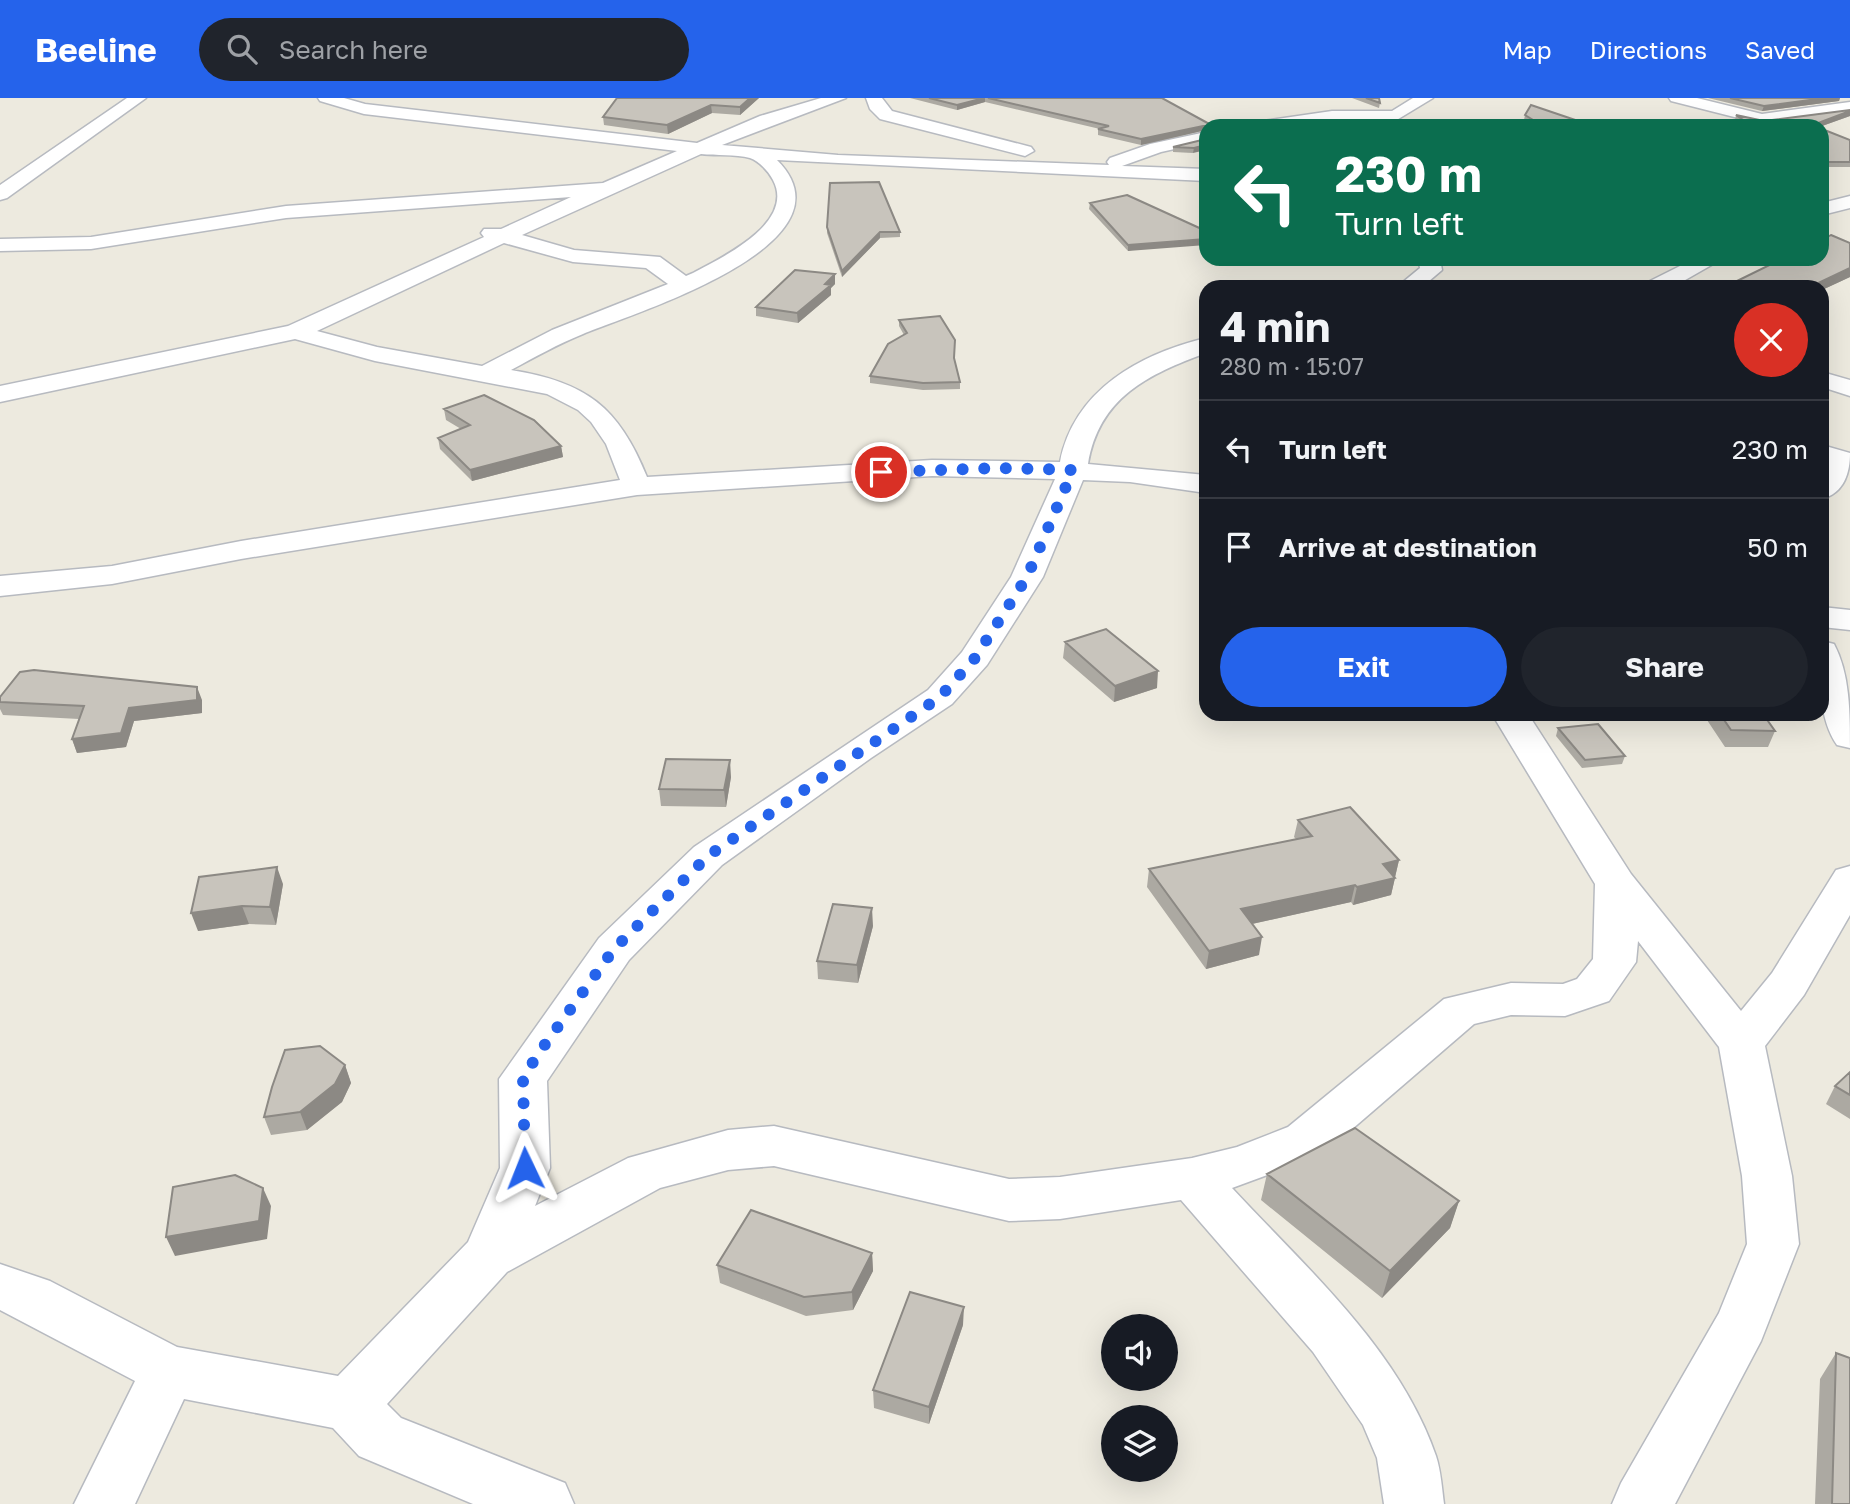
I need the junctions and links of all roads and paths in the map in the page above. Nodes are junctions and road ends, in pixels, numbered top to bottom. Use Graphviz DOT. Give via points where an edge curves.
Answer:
graph roads {
  1 [pos="138,98"];
  2 [pos="326,98"];
  3 [pos="838,98"];
  4 [pos="874,98"];
  5 [pos="1425,98"];
  6 [pos="1677,98"];
  7 [pos="815,101"];
  8 [pos="1850,107"];
  9 [pos="1790,116"];
  10 [pos="1311,119"];
  11 [pos="1762,119"];
  12 [pos="1800,119"];
  13 [pos="1199,139"];
  14 [pos="702,149"];
  15 [pos="754,153"];
  16 [pos="1097,169"];
  17 [pos="1199,175"];
  18 [pos="607,188"];
  19 [pos="1199,193"];
  20 [pos="0,194"];
  21 [pos="1850,202"];
  22 [pos="421,205"];
  23 [pos="1829,207"];
  24 [pos="502,238"];
  25 [pos="0,245"];
  26 [pos="1430,266"];
  27 [pos="1697,266"];
  28 [pos="1418,280"];
  29 [pos="1670,280"];
  30 [pos="685,286"];
  31 [pos="295,332"];
  32 [pos="1199,348"];
  33 [pos="486,374"];
  34 [pos="1829,381"];
  35 [pos="1850,388"];
  36 [pos="0,394"];
  37 [pos="1842,458"];
  38 [pos="1073,470"];
  39 [pos="1829,479"];
  40 [pos="1199,484"];
  41 [pos="637,486"];
  42 [pos="0,586"];
  43 [pos="1829,618"];
  44 [pos="1850,620"];
  45 [pos="1829,672"];
  46 [pos="1514,721"];
  47 [pos="1850,737"];
  48 [pos="1850,879"];
  49 [pos="1616,884"];
  50 [pos="1741,1043"];
  51 [pos="1192,1178"];
  52 [pos="488,1256"];
  53 [pos="0,1287"];
  54 [pos="169,1371"];
  55 [pos="349,1405"];
  56 [pos="104,1504"];
  57 [pos="544,1504"];
  58 [pos="1414,1504"];
  59 [pos="1642,1504"];
  1 -- 20 [label="street"];
  2 -- 14 [label="street" via="364,108"];
  3 -- 7 [label="street"];
  4 -- 16 [label="street" via="886,115"];
  5 -- 10 [label="street" via="1395,116"];
  6 -- 11 [label="street"];
  7 -- 14 [label="street"];
  8 -- 9 [label="street"];
  9 -- 11 [label="street"];
  9 -- 12 [label="street"];
  13 -- 16 [label="street"];
  14 -- 15 [label="street"];
  14 -- 18 [label="street"];
  15 -- 16 [label="street"];
  15 -- 30 [label="street" via="764,157 786,185 783,218 762,243"];
  16 -- 17 [label="street"];
  16 -- 19 [label="street"];
  18 -- 22 [label="street"];
  18 -- 24 [label="street"];
  21 -- 23 [label="street"];
  22 -- 24 [label="street"];
  22 -- 25 [label="street" via="286,212 91,243"];
  24 -- 30 [label="street" via="573,256 652,262"];
  24 -- 31 [label="street"];
  26 -- 28 [label="street" via="1431,271"];
  27 -- 29 [label="street"];
  30 -- 33 [label="street" via="542,342"];
  31 -- 33 [label="street" via="374,354"];
  31 -- 36 [label="street"];
  32 -- 38 [label="street" via="1150,365 1112,391 1077,447"];
  33 -- 41 [label="street" via="525,379 569,393 612,431"];
  34 -- 35 [label="street"];
  37 -- 39 [label="street"];
  38 -- 40 [label="street"];
  38 -- 41 [label="street" via="932,468"];
  38 -- 52 [label="street" via="1027,577 975,658 940,697 708,856 614,949 523,1079 525,1168"];
  41 -- 42 [label="street" via="112,575"];
  43 -- 44 [label="street"];
  45 -- 47 [label="street"];
  46 -- 49 [label="street"];
  48 -- 50 [label="street" via="1788,984"];
  49 -- 50 [label="street"];
  49 -- 51 [label="street" via="1614,962 1593,990 1565,1000 1511,999 1460,1011 1305,1141 1244,1165"];
  50 -- 59 [label="street" via="1767,1176 1773,1244 1742,1324"];
  51 -- 52 [label="street" via="1060,1198 1009,1200 774,1146 728,1150 646,1172"];
  51 -- 58 [label="street" via="1333,1335 1385,1408 1407,1458"];
  52 -- 55 [label="street"];
  53 -- 54 [label="street" via="32,1298"];
  54 -- 55 [label="street"];
  54 -- 56 [label="street"];
  55 -- 57 [label="street" via="380,1437"];
}
